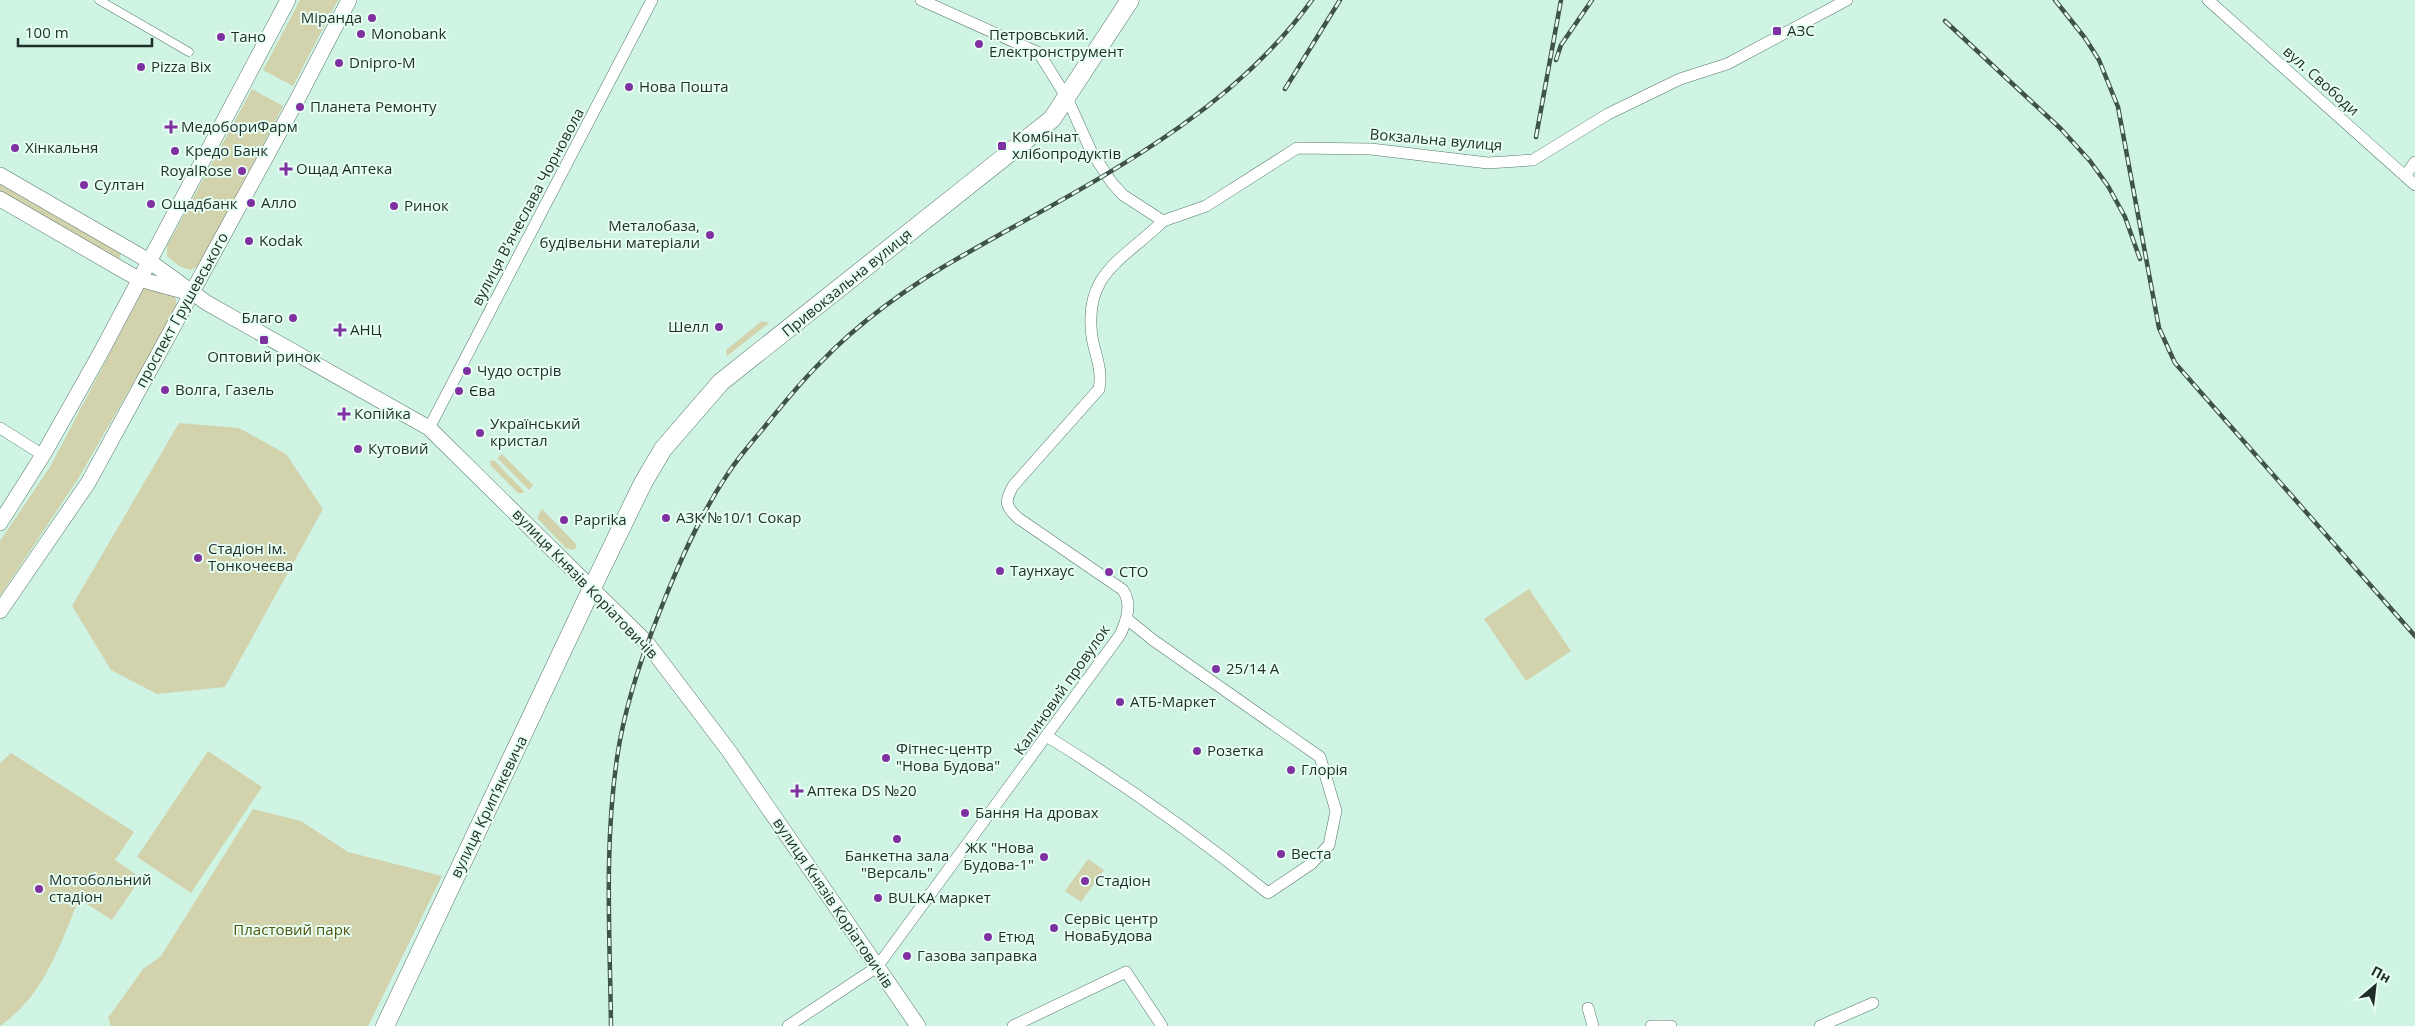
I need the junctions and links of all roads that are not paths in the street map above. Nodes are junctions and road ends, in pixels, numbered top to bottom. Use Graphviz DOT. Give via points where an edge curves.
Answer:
graph roads {
  1 [pos="99,0"];
  2 [pos="288,0"];
  3 [pos="349,0"];
  4 [pos="652,0"];
  5 [pos="921,0"];
  6 [pos="1130,0"];
  7 [pos="1847,0"];
  8 [pos="2208,0"];
  9 [pos="189,52"];
  10 [pos="1067,98"];
  11 [pos="2415,162"];
  12 [pos="0,175"];
  13 [pos="2405,176"];
  14 [pos="2415,185"];
  15 [pos="0,199"];
  16 [pos="1163,221"];
  17 [pos="149,261"];
  18 [pos="140,279"];
  19 [pos="191,293"];
  20 [pos="0,428"];
  21 [pos="429,428"];
  22 [pos="43,455"];
  23 [pos="0,523"];
  24 [pos="592,588"];
  25 [pos="0,611"];
  26 [pos="1127,619"];
  27 [pos="1048,737"];
  28 [pos="877,967"];
  29 [pos="1874,1003"];
  30 [pos="1588,1008"];
  31 [pos="385,1026"];
  32 [pos="788,1026"];
  33 [pos="918,1026"];
  34 [pos="1013,1026"];
  35 [pos="1162,1026"];
  36 [pos="1593,1026"];
  37 [pos="1651,1026"];
  38 [pos="1671,1026"];
  39 [pos="1820,1026"];
  1 -- 9 [label="street"];
  2 -- 17 [label="main road"];
  3 -- 19 [label="main road, проспект Грушевського"];
  4 -- 21 [label="street, вулиця В'ячеслава Чорновола"];
  5 -- 10 [label="street" via="1039,53"];
  6 -- 10 [label="main road, Привокзальна вулиця"];
  7 -- 16 [label="street, Вокзальна вулиця" via="1727,64 1680,79 1608,114 1533,160 1488,163 1372,149 1297,148 1206,206"];
  8 -- 13 [label="street, вул. Свободи"];
  10 -- 16 [label="street" via="1091,151 1112,184"];
  10 -- 24 [label="main road, Привокзальна вулиця" via="1052,119 721,382 663,449"];
  11 -- 13 [label="street"];
  12 -- 17 [label="main road, вулиця Князів Коріатовичів"];
  13 -- 14 [label="street, вул. Свободи"];
  15 -- 18 [label="main road, вулиця Князів Коріатовичів"];
  16 -- 26 [label="street, Калиновий провулок" via="1143,242 1116,262 1096,286 1090,312 1092,337 1102,376 1099,389 1006,498 1008,509 1018,518 1122,590 1127,597"];
  17 -- 18 [label="main road"];
  17 -- 19 [label="main road, вулиця Князів Коріатовичів"];
  18 -- 19 [label="main road, вулиця Князів Коріатовичів"];
  18 -- 22 [label="main road"];
  19 -- 21 [label="main road, вулиця Князів Коріатовичів"];
  19 -- 25 [label="main road, проспект Грушевського" via="88,483"];
  20 -- 22 [label="street"];
  21 -- 24 [label="main road, вулиця Князів Коріатовичів"];
  22 -- 23 [label="main road"];
  24 -- 28 [label="main road, вулиця Князів Коріатовичів" via="647,643 729,751"];
  24 -- 31 [label="main road, вулиця Крипʼякевича"];
  26 -- 27 [label="street, Калиновий провулок" via="1120,634"];
  26 -- 27 [label="street" via="1320,757 1336,811 1330,845 1311,864 1268,893 1207,844 1131,790"];
  27 -- 28 [label="street, Калиновий провулок"];
  28 -- 32 [label="street, Калиновий провулок"];
  28 -- 33 [label="main road, вулиця Князів Коріатовичів"];
  29 -- 39 [label="street"];
  30 -- 36 [label="street"];
  34 -- 35 [label="street" via="1126,972"];
  37 -- 38 [label="street"];
}
